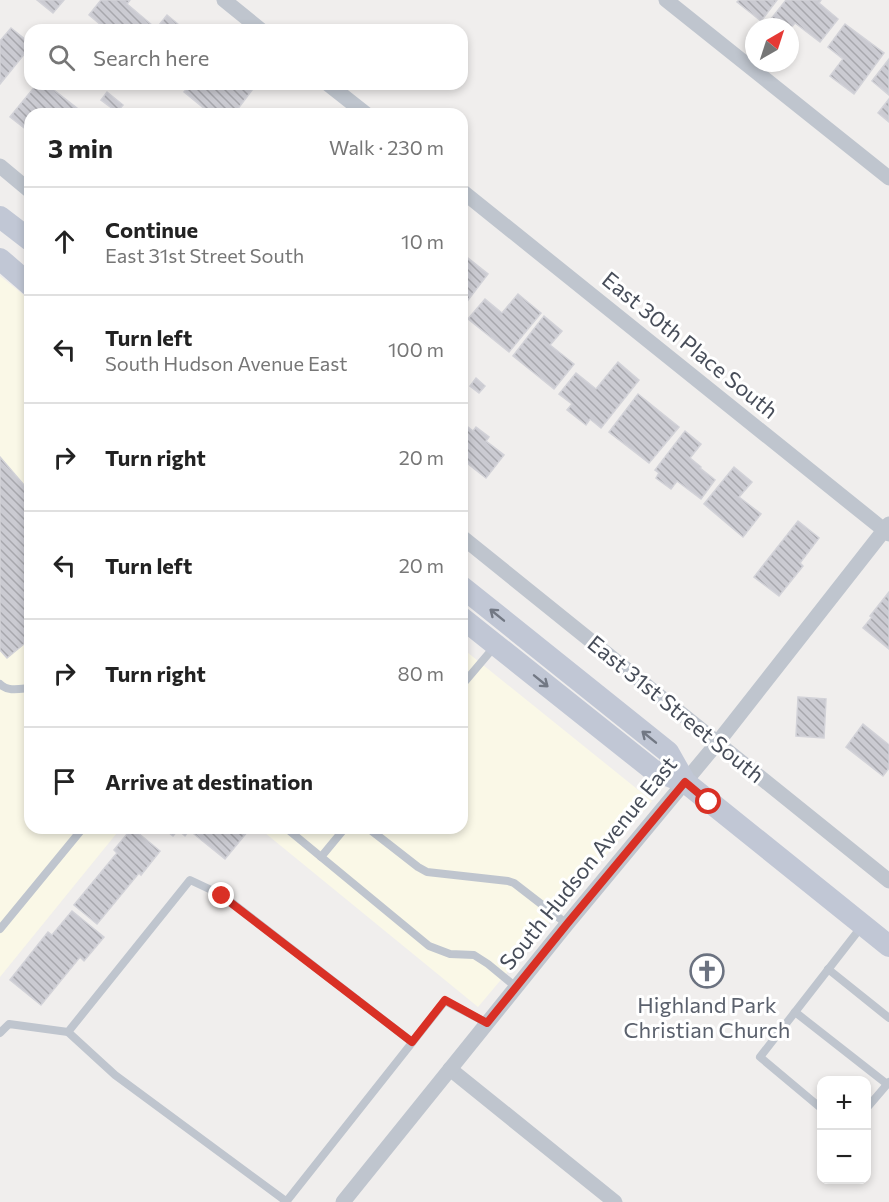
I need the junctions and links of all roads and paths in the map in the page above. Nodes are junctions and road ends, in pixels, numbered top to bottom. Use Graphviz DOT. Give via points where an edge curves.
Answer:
graph roads {
  1 [pos="224,0"];
  2 [pos="666,0"];
  3 [pos="254,24"];
  4 [pos="336,90"];
  5 [pos="358,108"];
  6 [pos="0,166"];
  7 [pos="889,178"];
  8 [pos="24,186"];
  9 [pos="468,196"];
  10 [pos="0,217"];
  11 [pos="24,235"];
  12 [pos="0,259"];
  13 [pos="24,280"];
  14 [pos="887,529"];
  15 [pos="468,542"];
  16 [pos="468,592"];
  17 [pos="468,623"];
  18 [pos="496,645"];
  19 [pos="468,678"];
  20 [pos="0,684"];
  21 [pos="24,688"];
  22 [pos="718,742"];
  23 [pos="685,782"];
  24 [pos="77,834"];
  25 [pos="293,834"];
  26 [pos="340,834"];
  27 [pos="376,834"];
  28 [pos="321,857"];
  29 [pos="889,880"];
  30 [pos="567,924"];
  31 [pos="863,925"];
  32 [pos="0,928"];
  33 [pos="889,946"];
  34 [pos="828,969"];
  35 [pos="516,987"];
  36 [pos="795,1012"];
  37 [pos="889,1018"];
  38 [pos="487,1023"];
  39 [pos="68,1032"];
  40 [pos="0,1033"];
  41 [pos="412,1042"];
  42 [pos="450,1069"];
  43 [pos="888,1083"];
  44 [pos="871,1104"];
  45 [pos="817,1105"];
  46 [pos="287,1202"];
  47 [pos="343,1202"];
  48 [pos="615,1202"];
  1 -- 3 [label="street"];
  2 -- 7 [label="street"];
  4 -- 5 [label="street"];
  6 -- 8 [label="street"];
  9 -- 14 [label="street, East 30th Place South"];
  10 -- 11 [label="main road"];
  12 -- 13 [label="main road"];
  14 -- 22 [label="street, South Hudson Avenue East"];
  15 -- 22 [label="street, East 31st Street South"];
  23 -- 16 [label="main road, East 31st Street South, one-way" via="668,752"];
  17 -- 18 [label="main road, East 31st Street South"];
  18 -- 19 [label="lane"];
  18 -- 23 [label="main road, East 31st Street South, one-way" via="653,770"];
  20 -- 21 [label="lane" via="4,688"];
  22 -- 23 [label="street, South Hudson Avenue East"];
  22 -- 29 [label="street, East 31st Street South"];
  23 -- 30 [label="street, South Hudson Avenue East"];
  23 -- 31 [label="main road, East 31st Street South"];
  24 -- 32 [label="lane"];
  25 -- 28 [label="lane"];
  26 -- 28 [label="lane"];
  27 -- 30 [label="lane" via="427,872 514,883"];
  28 -- 35 [label="lane" via="429,946 450,954 474,955"];
  30 -- 35 [label="street, South Hudson Avenue East"];
  31 -- 33 [label="main road, East 31st Street South"];
  31 -- 34 [label="lane"];
  34 -- 36 [label="lane"];
  34 -- 37 [label="lane"];
  35 -- 38 [label="street, South Hudson Avenue East"];
  36 -- 43 [label="lane"];
  36 -- 45 [label="lane" via="760,1057"];
  38 -- 41 [label="lane" via="445,1000"];
  38 -- 42 [label="street, South Hudson Avenue East"];
  39 -- 40 [label="lane" via="9,1024"];
  39 -- 41 [label="lane" via="190,880 222,896"];
  39 -- 46 [label="lane" via="116,1075"];
  41 -- 46 [label="lane"];
  42 -- 47 [label="street, South Hudson Avenue East"];
  42 -- 48 [label="street"];
  43 -- 44 [label="lane"];
}
